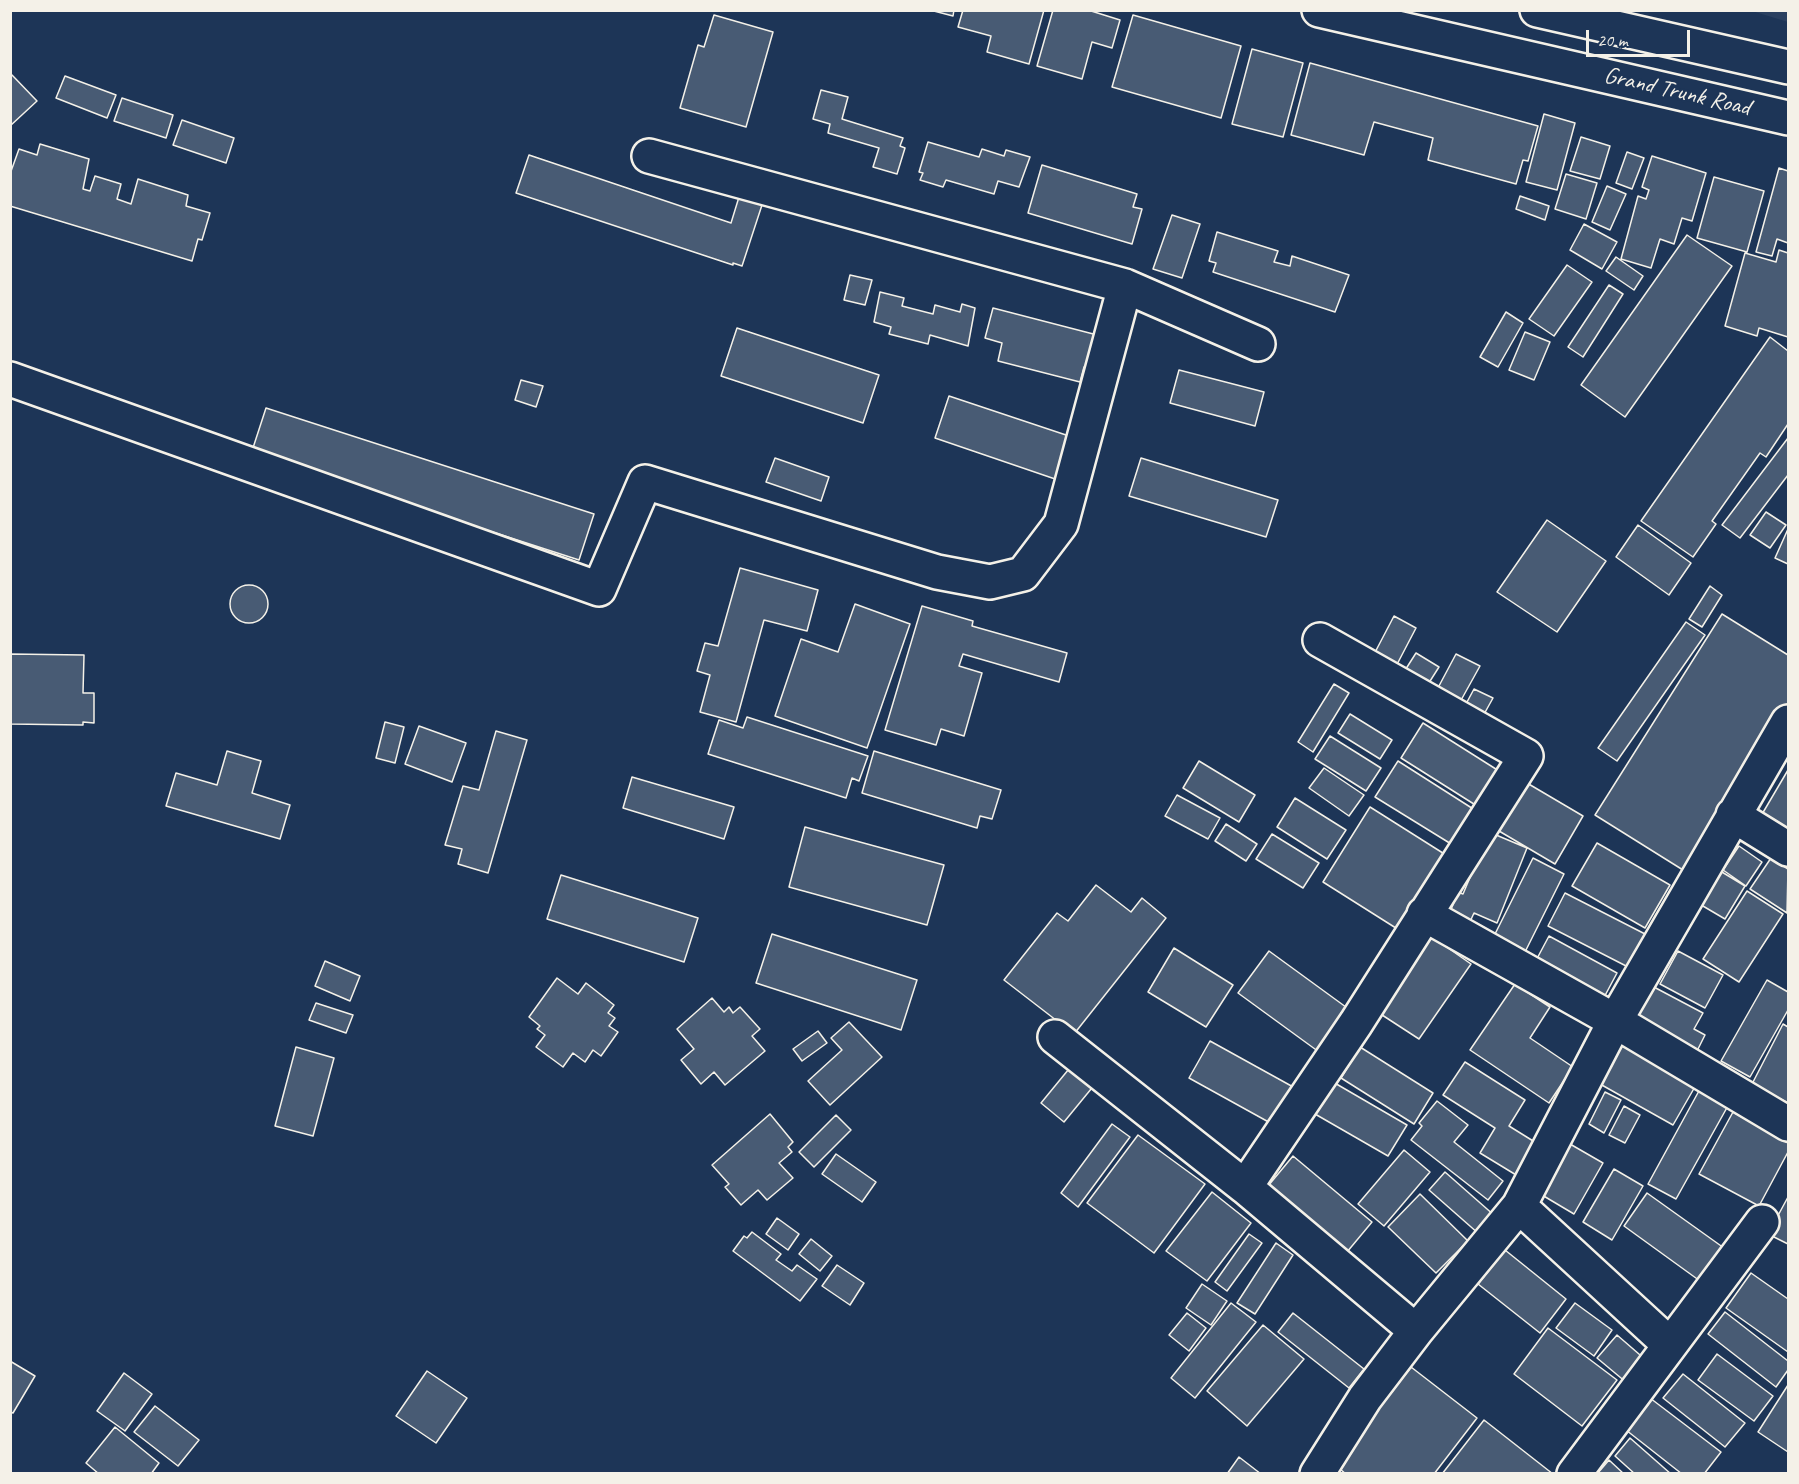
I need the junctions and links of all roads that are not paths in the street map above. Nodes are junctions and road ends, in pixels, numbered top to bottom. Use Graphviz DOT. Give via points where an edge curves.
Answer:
graph roads {
  1 [pos="1319,10"];
  2 [pos="1537,10"];
  3 [pos="1788,67"];
  4 [pos="1788,118"];
  5 [pos="649,156"];
  6 [pos="1125,286"];
  7 [pos="1258,344"];
  8 [pos="10,379"];
  9 [pos="1320,640"];
  10 [pos="1788,722"];
  11 [pos="1733,815"];
  12 [pos="1788,849"];
  13 [pos="1424,914"];
  14 [pos="1615,1021"];
  15 [pos="1055,1037"];
  16 [pos="1788,1124"];
  17 [pos="1245,1187"];
  18 [pos="1519,1206"];
  19 [pos="1762,1222"];
  20 [pos="1416,1331"];
  21 [pos="1670,1345"];
  22 [pos="1317,1473"];
  23 [pos="1574,1473"];
  1 -- 4 [label="main road, Grand Trunk Road"];
  2 -- 3 [label="main road, Grand Trunk Road"];
  5 -- 6 [label="main road"];
  6 -- 7 [label="main road"];
  6 -- 8 [label="main road" via="1061,524 1023,574 990,582 938,572 645,482 599,589"];
  9 -- 13 [label="main road" via="1526,756"];
  10 -- 11 [label="main road"];
  11 -- 12 [label="main road"];
  11 -- 14 [label="main road"];
  13 -- 14 [label="main road"];
  13 -- 17 [label="main road"];
  14 -- 16 [label="main road"];
  14 -- 18 [label="main road"];
  15 -- 17 [label="main road"];
  17 -- 20 [label="main road"];
  18 -- 20 [label="main road"];
  18 -- 21 [label="main road"];
  19 -- 21 [label="main road"];
  20 -- 22 [label="main road" via="1365,1398"];
  21 -- 23 [label="main road"];
}
